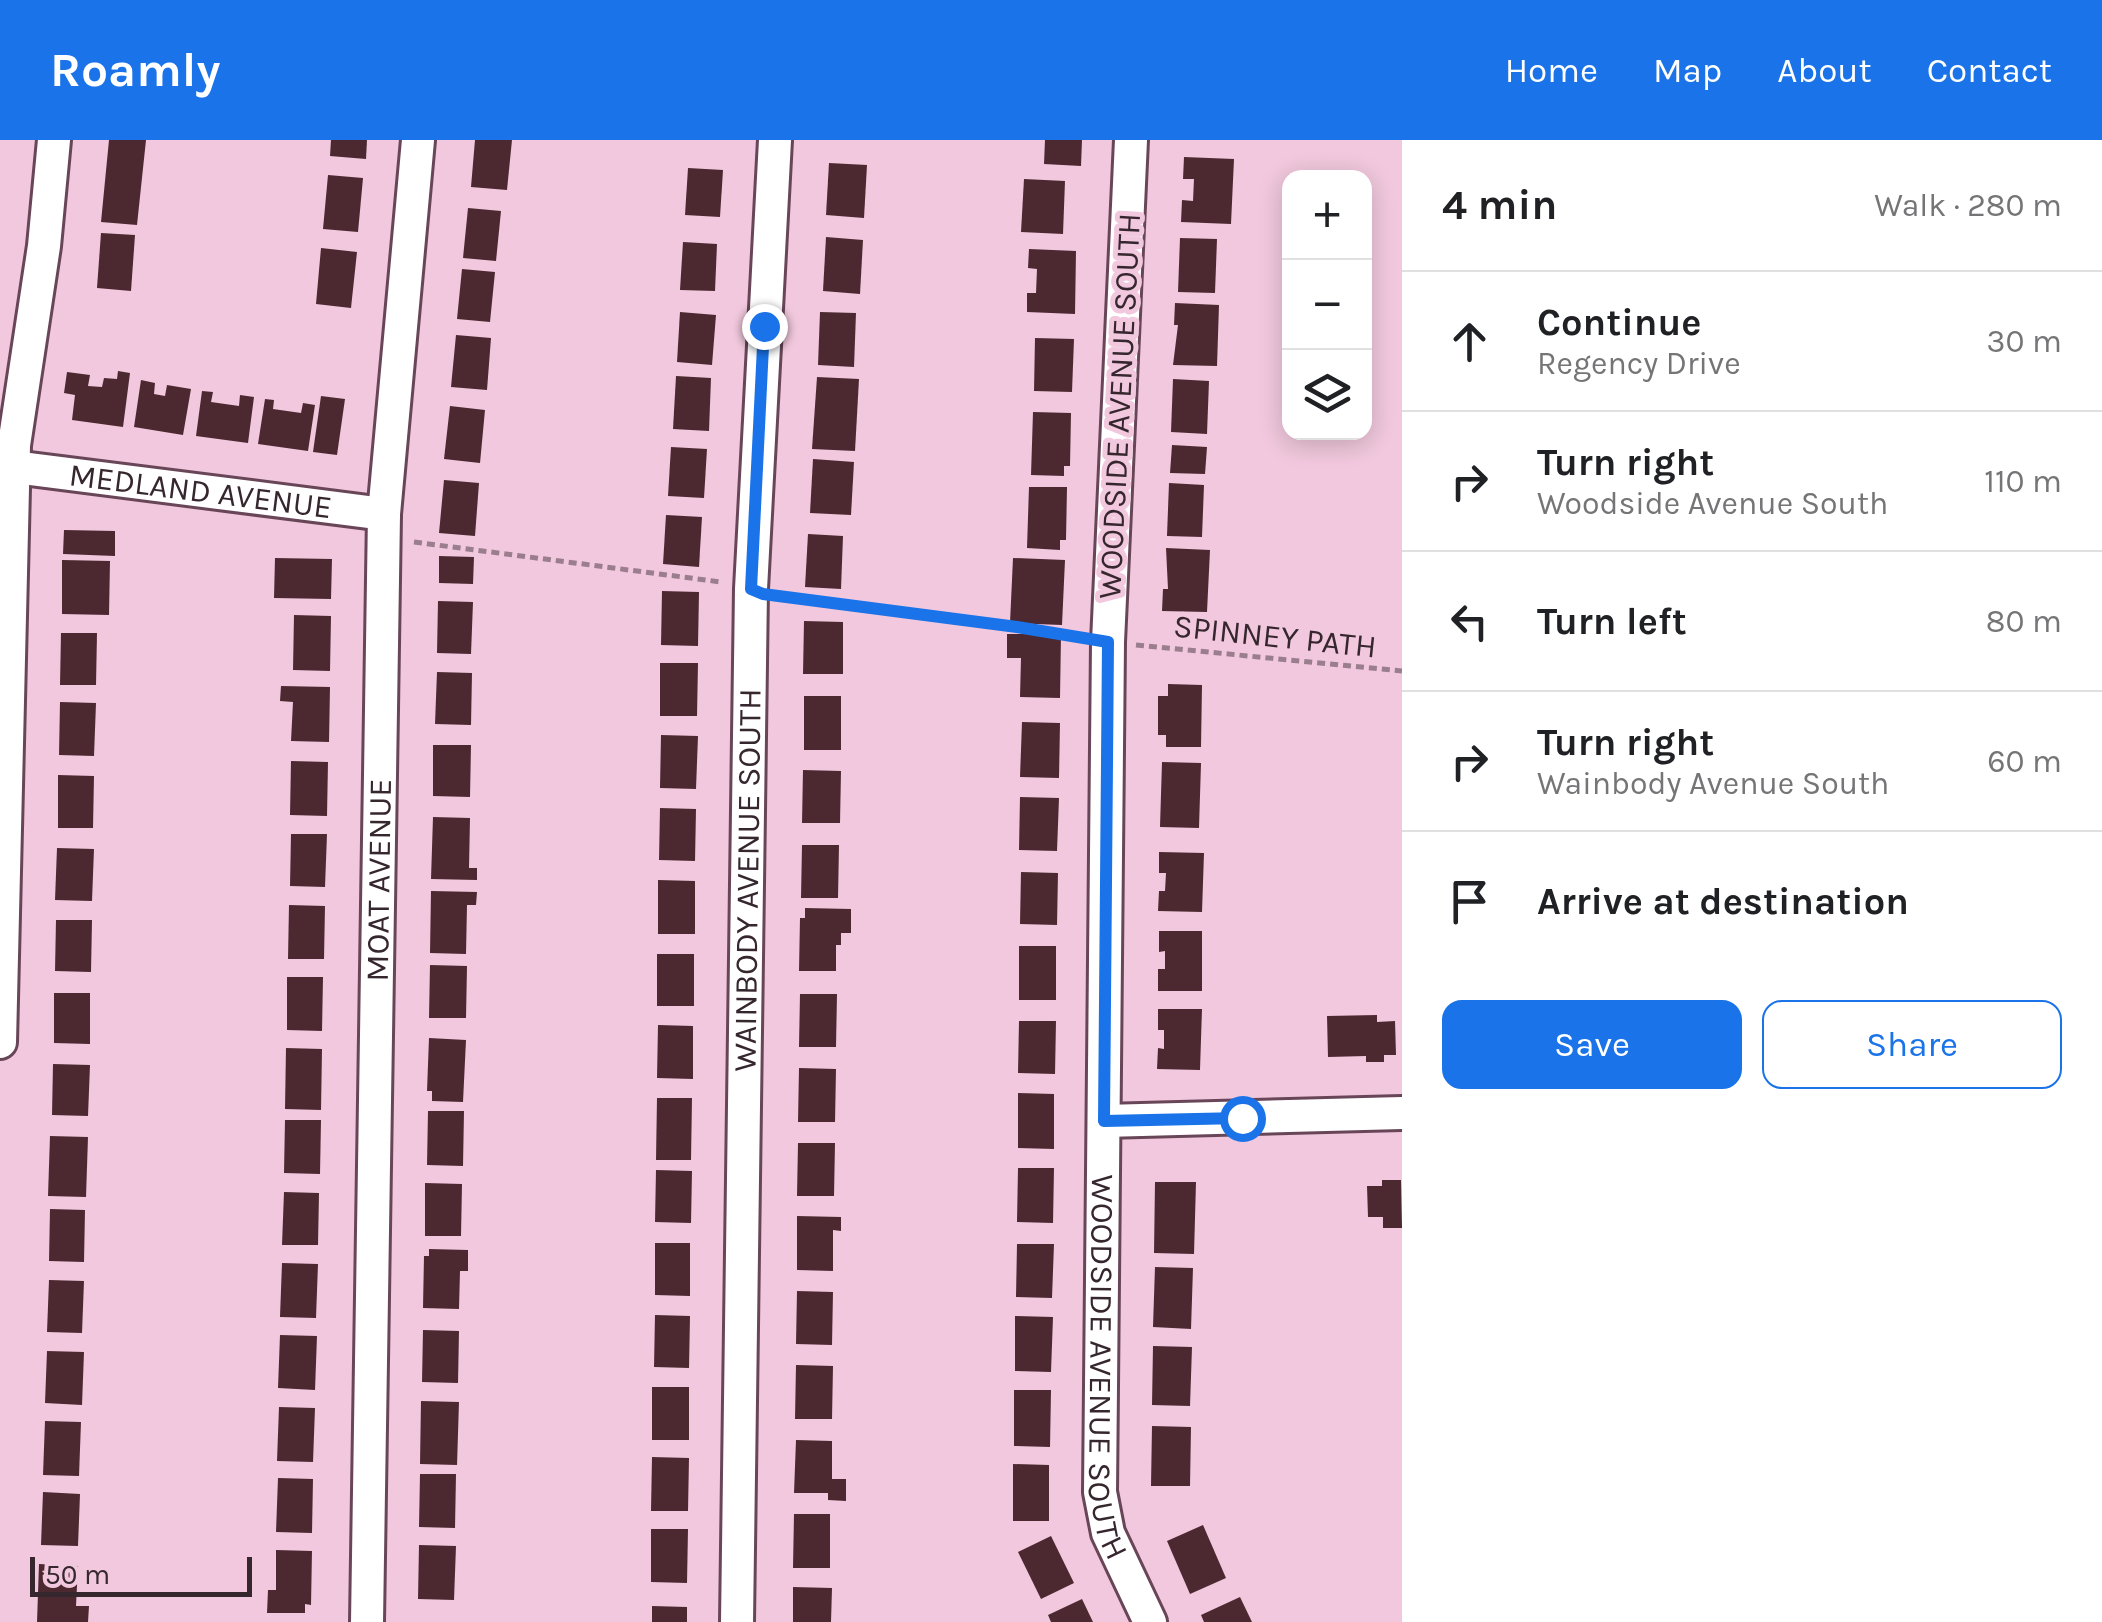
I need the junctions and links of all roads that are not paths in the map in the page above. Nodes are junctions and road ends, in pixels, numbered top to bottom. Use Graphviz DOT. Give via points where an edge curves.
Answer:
graph roads {
  1 [pos="54,140"];
  2 [pos="418,140"];
  3 [pos="775,140"];
  4 [pos="1132,140"];
  5 [pos="14,467"];
  6 [pos="384,526"];
  7 [pos="0,1042"];
  8 [pos="1402,1114"];
  9 [pos="1104,1121"];
  10 [pos="367,1622"];
  11 [pos="736,1622"];
  12 [pos="1150,1622"];
  1 -- 5 [label="street"];
  2 -- 6 [label="street, MOAT AVENUE"];
  3 -- 11 [label="street, WAINBODY AVENUE SOUTH" via="751,589"];
  4 -- 9 [label="street, WOODSIDE AVENUE SOUTH" via="1108,642"];
  5 -- 6 [label="street, MEDLAND AVENUE"];
  5 -- 7 [label="street"];
  6 -- 10 [label="street, MOAT AVENUE"];
  8 -- 9 [label="street"];
  9 -- 12 [label="street, WOODSIDE AVENUE SOUTH" via="1100,1492 1108,1532"];
}
